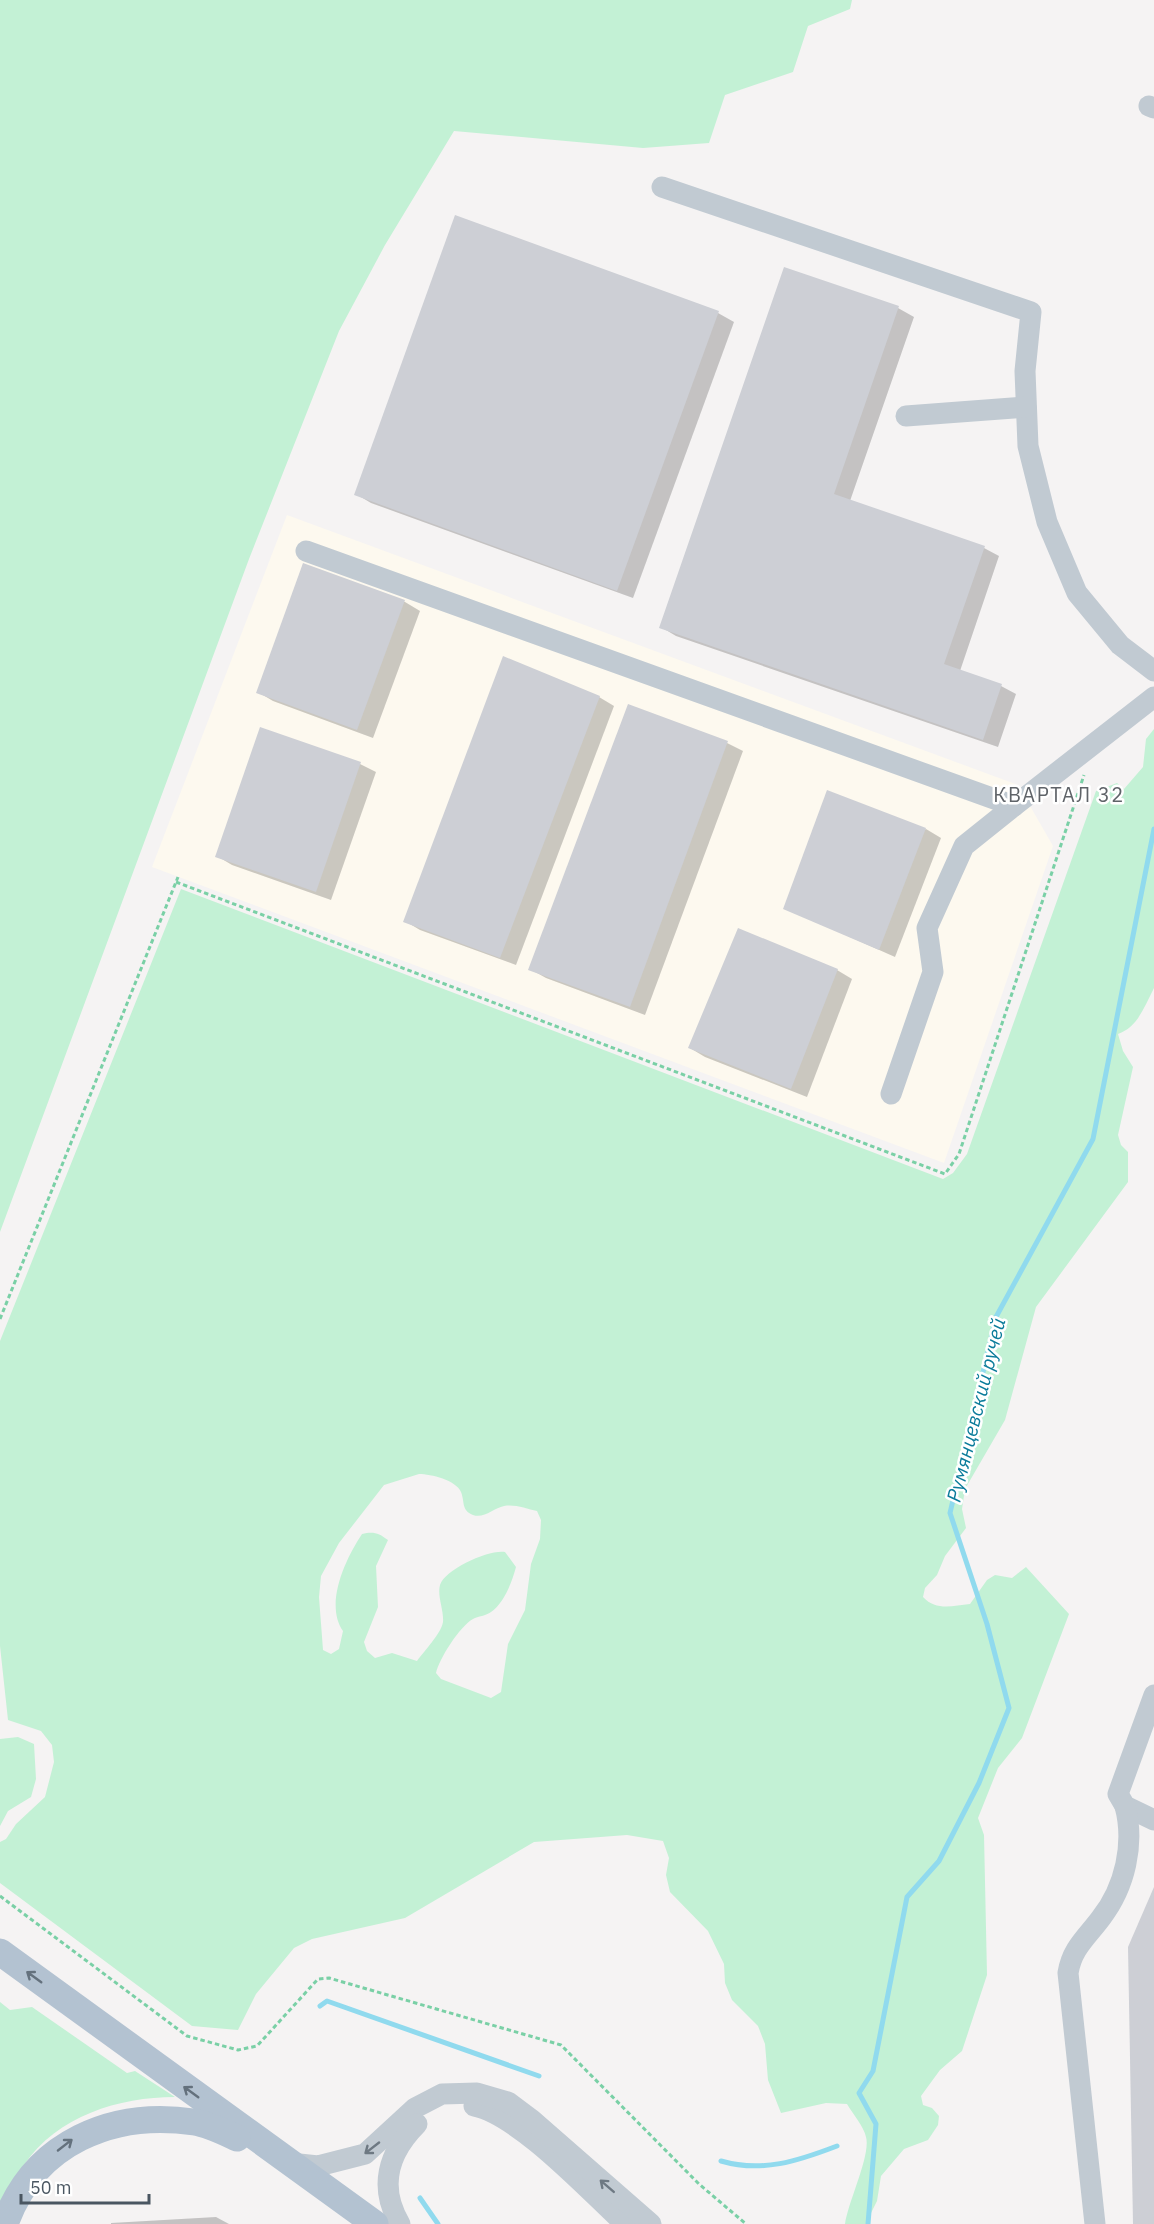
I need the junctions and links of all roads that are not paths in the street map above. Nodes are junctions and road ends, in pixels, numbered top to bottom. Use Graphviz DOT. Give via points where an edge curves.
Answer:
graph roads {
  1 [pos="662,187"];
  2 [pos="1026,407"];
  3 [pos="906,416"];
  4 [pos="306,551"];
  5 [pos="1154,670"];
  6 [pos="1154,697"];
  7 [pos="1014,806"];
  8 [pos="891,1094"];
  9 [pos="1154,1695"];
  10 [pos="1125,1806"];
  11 [pos="1154,1820"];
  12 [pos="0,1952"];
  13 [pos="287,2163"];
  14 [pos="5,2224"];
  15 [pos="354,2224"];
  16 [pos="375,2224"];
  17 [pos="400,2224"];
  18 [pos="626,2224"];
  19 [pos="651,2224"];
  20 [pos="1095,2224"];
  1 -- 2 [label="street" via="1031,312"];
  2 -- 3 [label="street"];
  2 -- 5 [label="street" via="1028,446 1047,522 1077,592 1120,645"];
  4 -- 7 [label="street"];
  6 -- 7 [label="street"];
  7 -- 8 [label="street" via="964,846 927,928 933,972"];
  9 -- 10 [label="street" via="1118,1790"];
  10 -- 11 [label="street"];
  10 -- 20 [label="street" via="1129,1832 1122,1877 1103,1916 1076,1948 1068,1973"];
  13 -- 12 [label="main road, one-way"];
  13 -- 16 [label="main road"];
  19 -- 13 [label="street, one-way" via="508,2102 477,2093 442,2094 415,2108 365,2154 318,2166"];
  14 -- 15 [label="main road, one-way" via="20,2193 46,2161 72,2140 133,2120 196,2122 237,2137"];
  17 -- 18 [label="street" via="388,2186 390,2163 401,2140 421,2121 445,2109 475,2106 501,2115 524,2132"];
}
